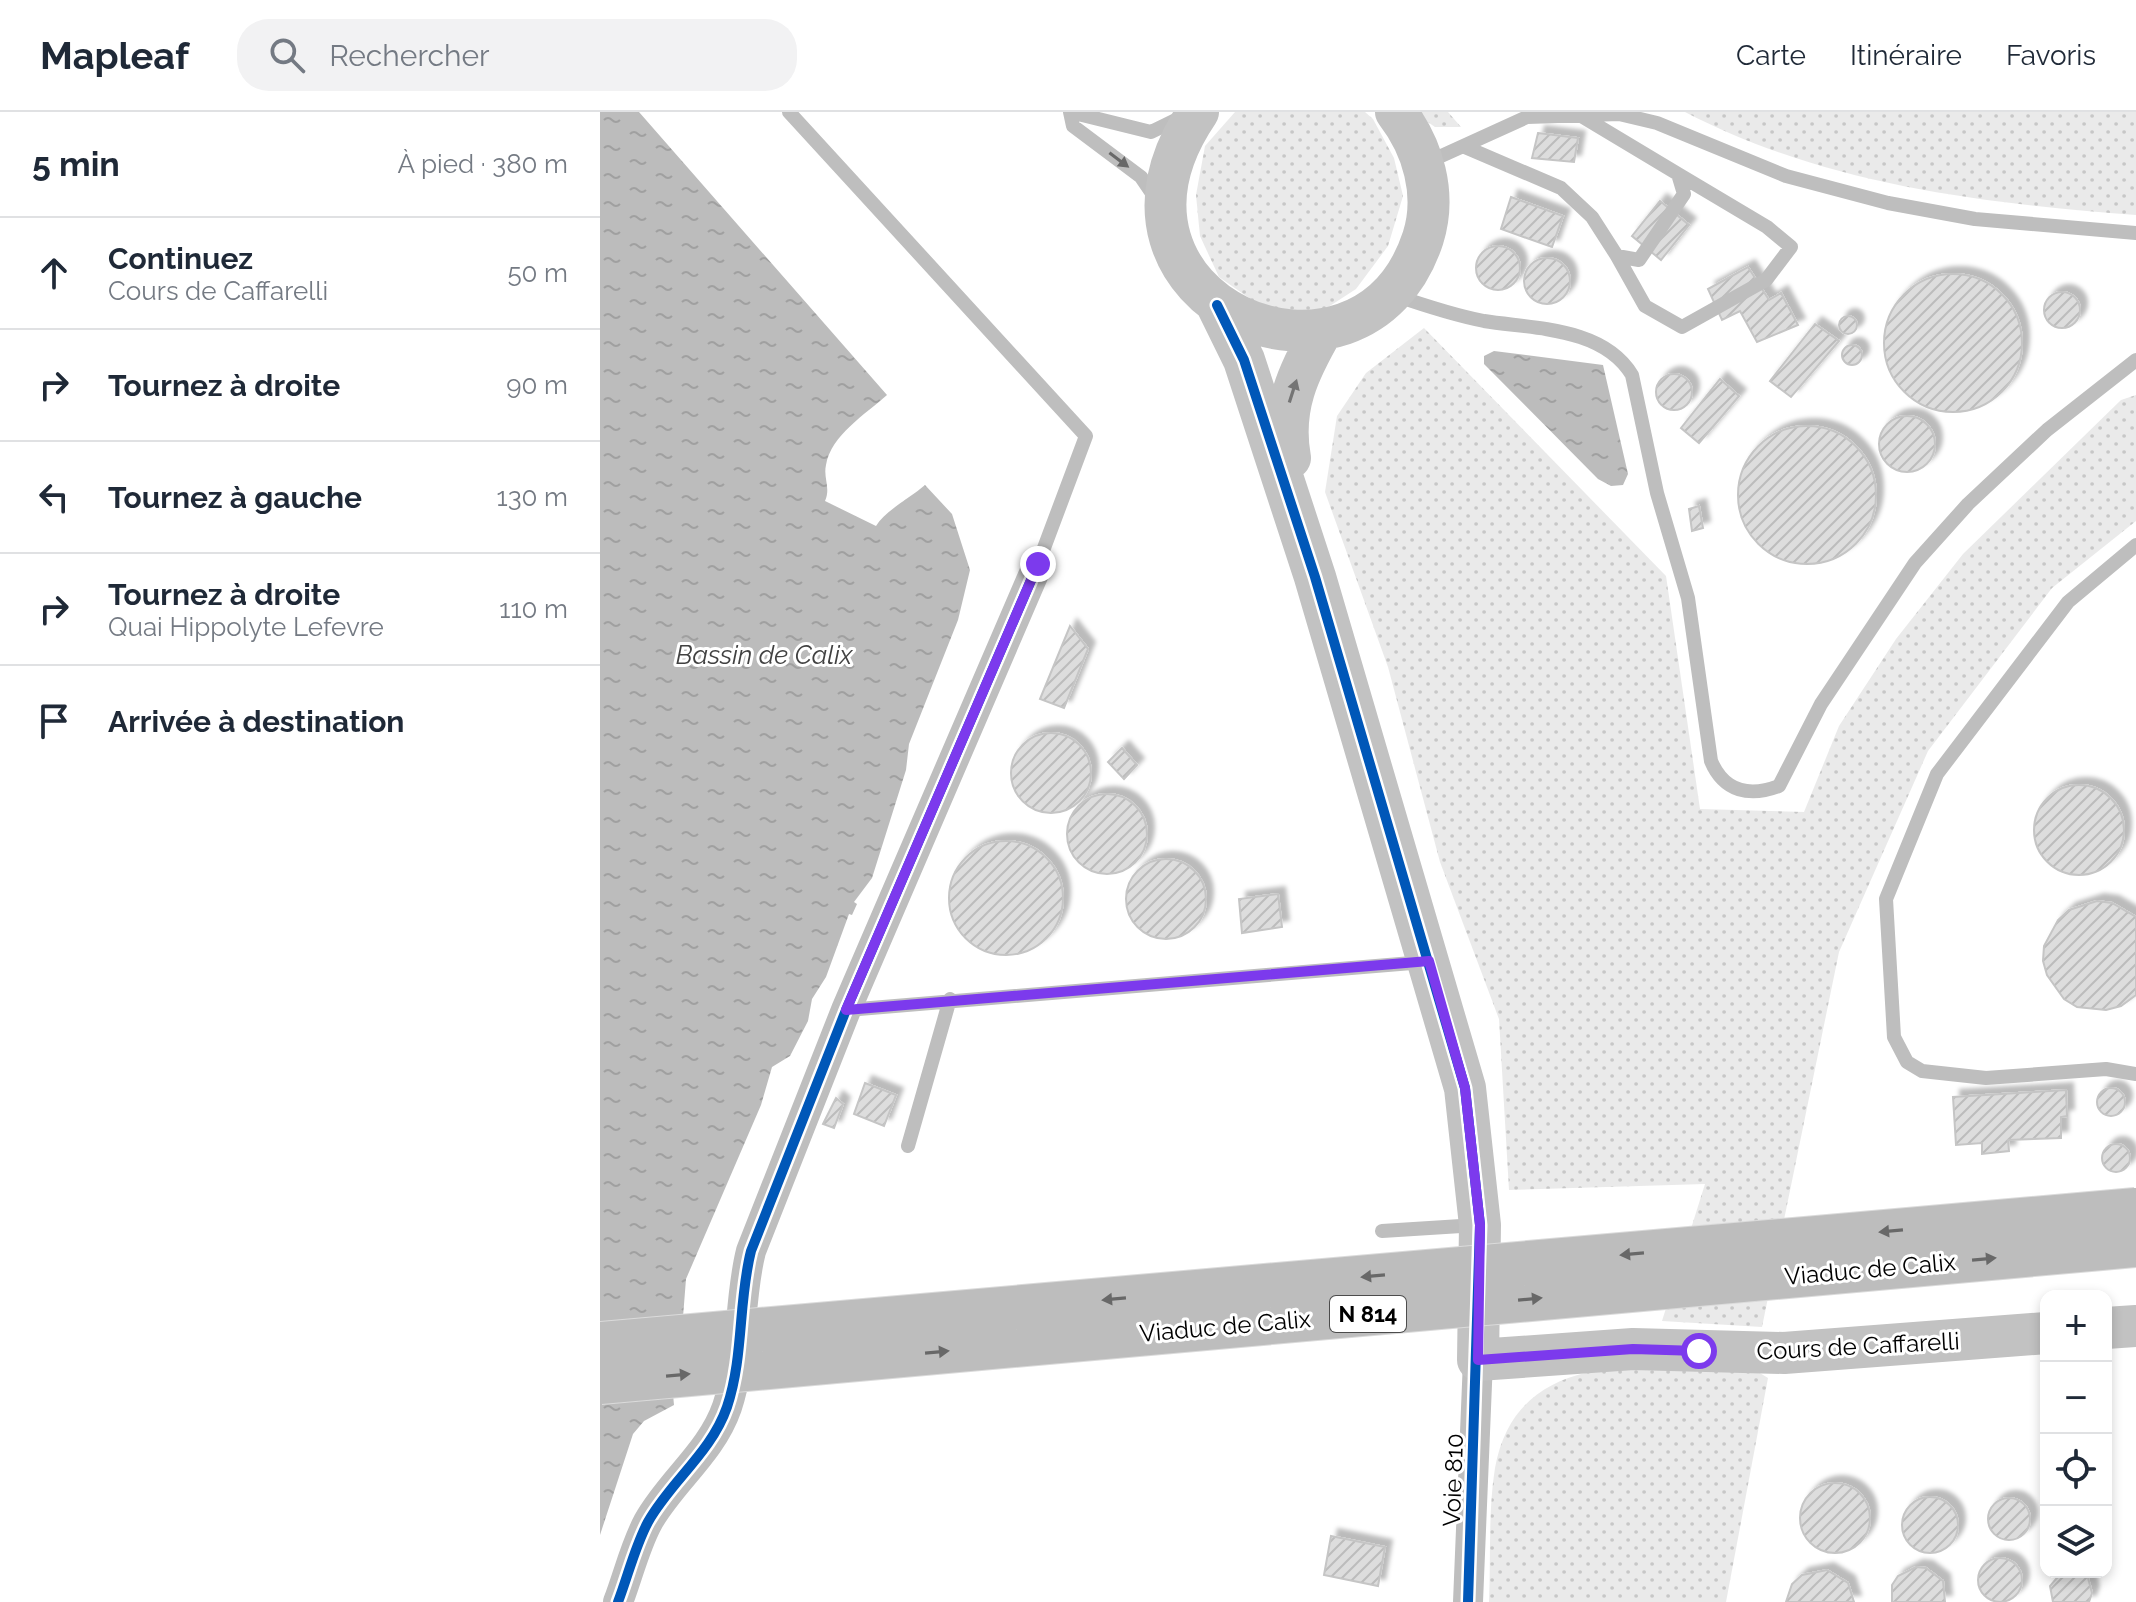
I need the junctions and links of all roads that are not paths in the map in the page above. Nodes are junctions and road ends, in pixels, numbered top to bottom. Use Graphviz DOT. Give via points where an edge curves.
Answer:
graph roads {
  1 [pos="789,112"];
  2 [pos="1070,112"];
  3 [pos="1196,112"];
  4 [pos="1396,112"];
  5 [pos="1578,113"];
  6 [pos="1465,147"];
  7 [pos="1424,164"];
  8 [pos="1678,174"];
  9 [pos="1165,212"];
  10 [pos="2136,233"];
  11 [pos="1617,256"];
  12 [pos="1389,294"];
  13 [pos="1217,305"];
  14 [pos="1323,329"];
  15 [pos="2136,360"];
  16 [pos="2136,545"];
  17 [pos="1038,564"];
  18 [pos="1315,577"];
  19 [pos="1429,961"];
  20 [pos="950,999"];
  21 [pos="846,1010"];
  22 [pos="2136,1074"];
  23 [pos="908,1146"];
  24 [pos="2136,1210"];
  25 [pos="1480,1225"];
  26 [pos="1382,1231"];
  27 [pos="2136,1245"];
  28 [pos="2136,1326"];
  29 [pos="2112,1328"];
  30 [pos="2040,1333"];
  31 [pos="600,1344"];
  32 [pos="1478,1360"];
  33 [pos="600,1382"];
  34 [pos="618,1602"];
  35 [pos="1468,1602"];
  1 -- 17 [label="lane" via="1086,436"];
  2 -- 3 [label="lane" via="1151,132"];
  2 -- 9 [label="lane, one-way" via="1073,126 1141,177"];
  3 -- 9 [label="street" via="1167,175"];
  4 -- 7 [label="street"];
  5 -- 6 [label="lane" via="1527,117"];
  5 -- 8 [label="lane"];
  5 -- 10 [label="lane" via="1619,114 1657,123 1786,176 1888,203 1975,219"];
  6 -- 7 [label="lane"];
  6 -- 11 [label="lane" via="1561,188 1592,217"];
  7 -- 12 [label="street" via="1426,227 1418,252"];
  8 -- 11 [label="lane" via="1684,194 1670,219 1639,260"];
  8 -- 11 [label="lane" via="1791,247 1766,280 1682,327 1645,306"];
  9 -- 13 [label="street" via="1181,264"];
  12 -- 14 [label="street" via="1359,316"];
  12 -- 15 [label="lane" via="1483,320 1581,338 1623,360 1632,375 1657,493 1688,598 1711,761 1728,786 1755,793 1779,786 1821,704 1915,563 2047,430"];
  13 -- 14 [label="street" via="1267,328"];
  13 -- 18 [label="street" via="1244,360"];
  18 -- 14 [label="street, one-way" via="1285,432 1289,398"];
  16 -- 22 [label="lane" via="2068,602 1937,774 1886,899 1894,1037 1907,1062 1922,1071 1986,1078 2106,1069"];
  17 -- 21 [label="street"];
  18 -- 19 [label="street"];
  19 -- 20 [label="lane"];
  19 -- 25 [label="street" via="1465,1088"];
  20 -- 21 [label="lane"];
  20 -- 23 [label="lane"];
  21 -- 34 [label="street" via="751,1251 742,1284 736,1377 726,1410 705,1451 648,1522"];
  24 -- 31 [label="highway, Viaduc de Calix / N 814, one-way, bridge"];
  25 -- 26 [label="lane"];
  25 -- 32 [label="street"];
  33 -- 27 [label="highway, Viaduc de Calix / N 814, one-way, bridge"];
  28 -- 29 [label="street"];
  30 -- 32 [label="street, Cours de Caffarelli" via="1784,1353 1633,1349"];
  32 -- 35 [label="street, Voie 810"];
}
